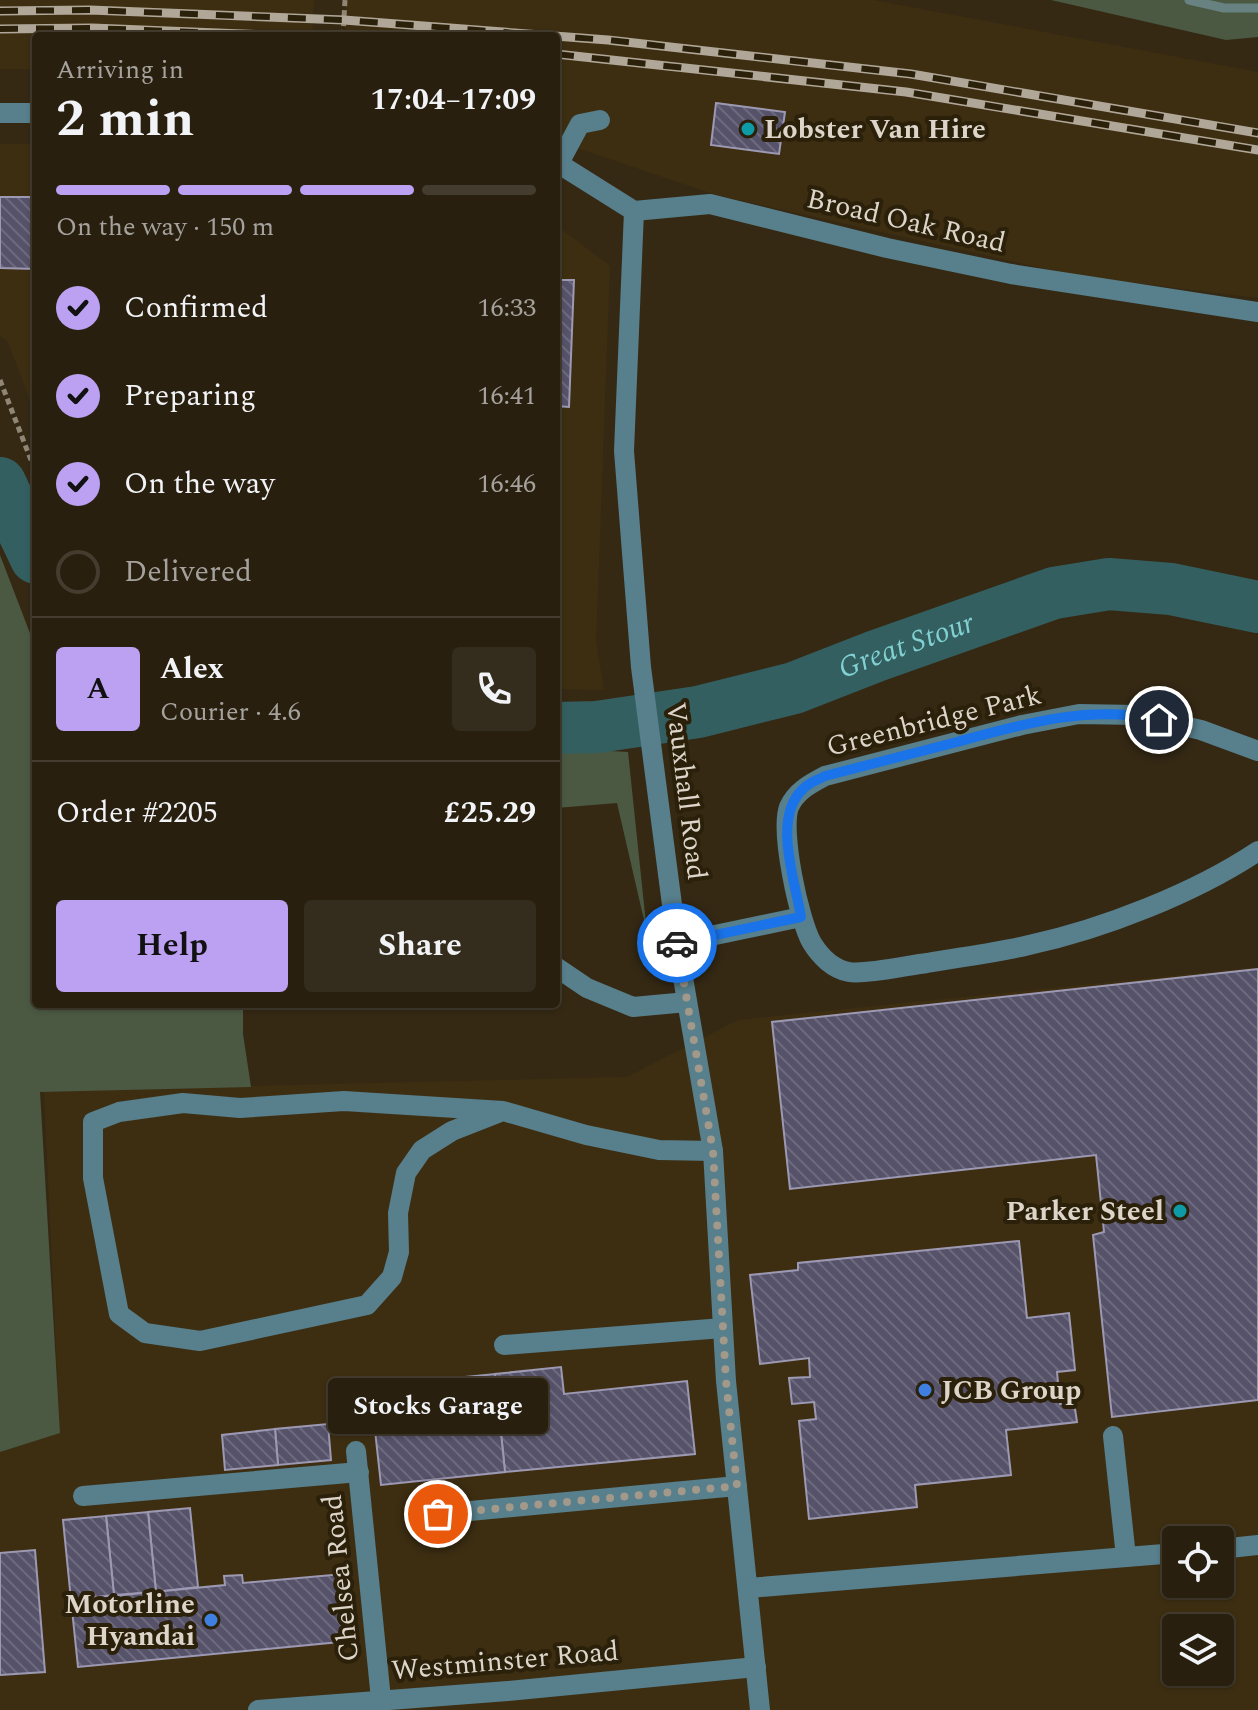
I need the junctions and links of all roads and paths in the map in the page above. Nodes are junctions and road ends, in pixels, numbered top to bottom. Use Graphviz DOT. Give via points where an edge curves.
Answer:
graph roads {
  1 [pos="345,0"];
  2 [pos="343,32"];
  3 [pos="0,113"];
  4 [pos="32,113"];
  5 [pos="600,120"];
  6 [pos="560,159"];
  7 [pos="560,164"];
  8 [pos="634,211"];
  9 [pos="1258,312"];
  10 [pos="0,380"];
  11 [pos="32,463"];
  12 [pos="1258,751"];
  13 [pos="1258,851"];
  14 [pos="801,917"];
  15 [pos="677,943"];
  16 [pos="560,970"];
  17 [pos="687,1002"];
  18 [pos="503,1111"];
  19 [pos="713,1151"];
  20 [pos="723,1328"];
  21 [pos="504,1345"];
  22 [pos="1113,1436"];
  23 [pos="356,1451"];
  24 [pos="359,1472"];
  25 [pos="737,1486"];
  26 [pos="83,1496"];
  27 [pos="438,1514"];
  28 [pos="1258,1545"];
  29 [pos="1234,1548"];
  30 [pos="1162,1554"];
  31 [pos="1126,1557"];
  32 [pos="748,1588"];
  33 [pos="756,1667"];
  34 [pos="381,1699"];
  35 [pos="509,1700"];
  36 [pos="258,1710"];
  37 [pos="760,1710"];
  1 -- 2 [label="path"];
  3 -- 4 [label="street"];
  5 -- 6 [label="street" via="580,124"];
  7 -- 8 [label="street"];
  8 -- 9 [label="street, Broad Oak Road" via="710,204 1011,274"];
  8 -- 15 [label="street, Vauxhall Road" via="624,451 641,667"];
  10 -- 11 [label="path"];
  12 -- 14 [label="street, Greenbridge Park" via="1137,715 1079,714 825,776 803,787 790,806 785,831"];
  13 -- 14 [label="street, Greenbridge Park" via="1233,868 1120,918 1030,945 906,966 850,972 838,967 812,942"];
  14 -- 15 [label="street"];
  15 -- 17 [label="street, Vauxhall Road"];
  16 -- 17 [label="street" via="587,988 633,1007"];
  17 -- 19 [label="street, Vauxhall Road"];
  18 -- 18 [label="street" via="452,1131 422,1150 406,1173 392,1277 367,1305 200,1341 145,1333 119,1314 93,1178 93,1122 119,1112 183,1103 240,1108 344,1101"];
  18 -- 19 [label="street" via="659,1150"];
  19 -- 20 [label="street, Vauxhall Road"];
  20 -- 21 [label="street"];
  20 -- 25 [label="street, Vauxhall Road"];
  22 -- 31 [label="street"];
  23 -- 24 [label="street, Chelsea Road"];
  24 -- 26 [label="street"];
  24 -- 34 [label="street, Chelsea Road"];
  25 -- 27 [label="street"];
  25 -- 32 [label="street, Vauxhall Road"];
  28 -- 29 [label="street"];
  30 -- 31 [label="street"];
  31 -- 32 [label="street"];
  32 -- 33 [label="street, Vauxhall Road"];
  33 -- 35 [label="street, Westminster Road"];
  33 -- 37 [label="street, Vauxhall Road"];
  34 -- 35 [label="street, Westminster Road"];
  34 -- 36 [label="street, Westminster Road"];
}
